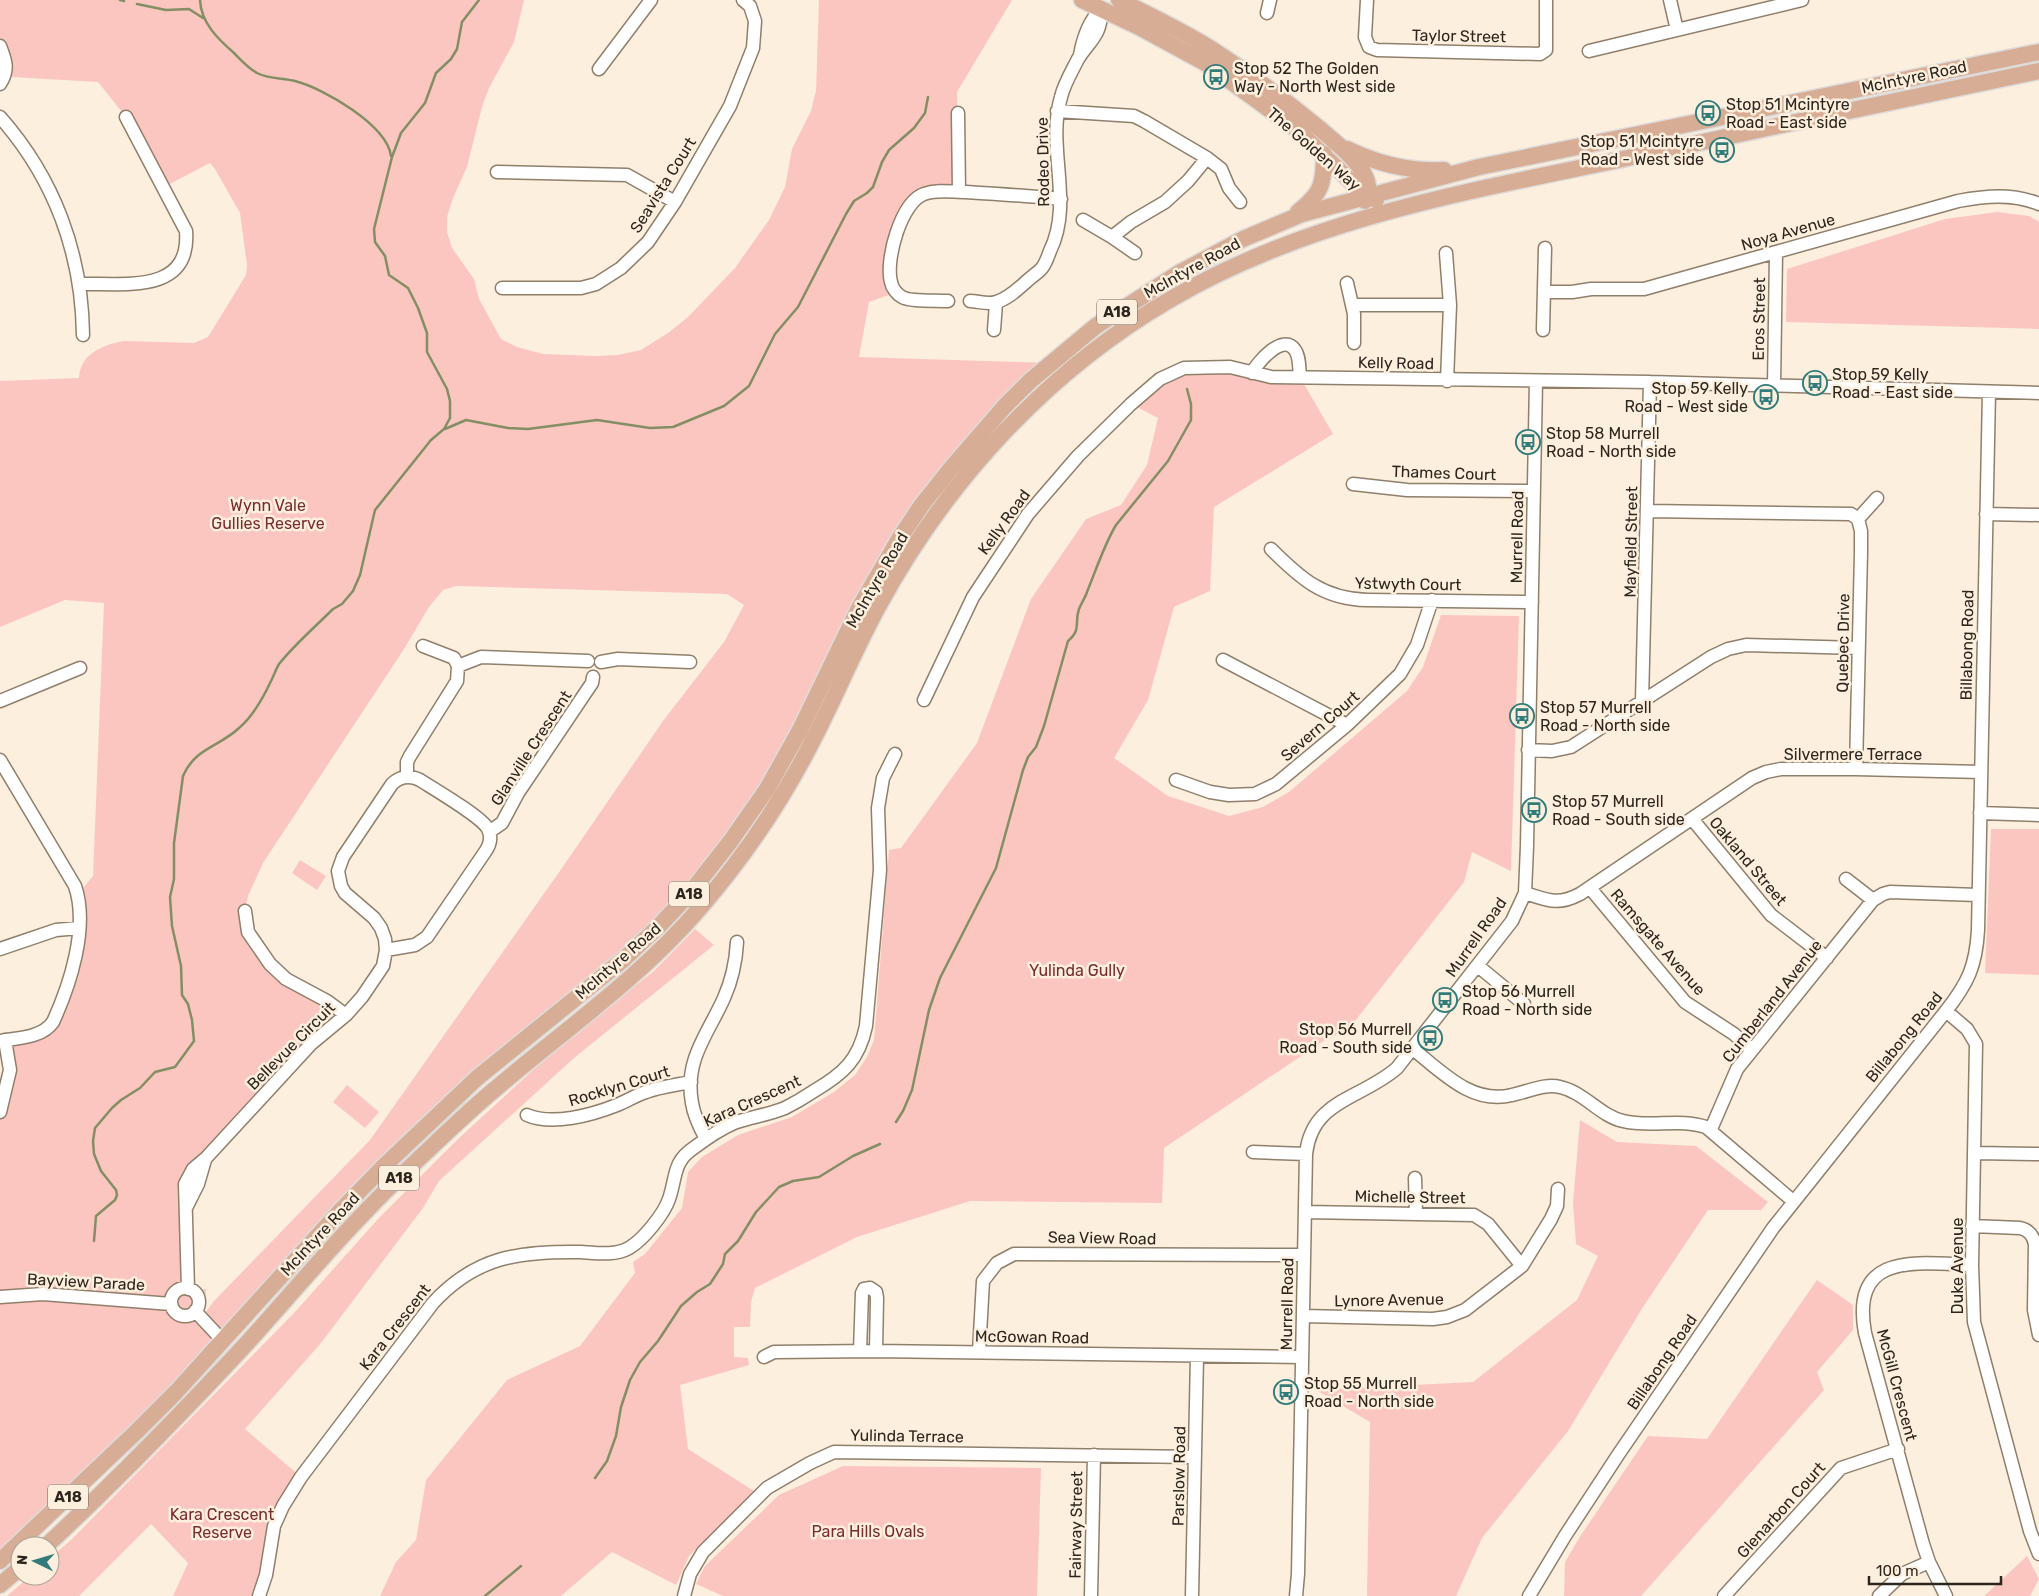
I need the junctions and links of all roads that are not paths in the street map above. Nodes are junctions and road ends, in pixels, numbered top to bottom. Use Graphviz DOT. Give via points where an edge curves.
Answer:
graph roads {
  1 [pos="651,0"];
  2 [pos="743,0"];
  3 [pos="1082,0"];
  4 [pos="1270,0"];
  5 [pos="1366,0"];
  6 [pos="1546,0"];
  7 [pos="1670,0"];
  8 [pos="1802,0"];
  9 [pos="1124,3"];
  10 [pos="1099,5"];
  11 [pos="1267,13"];
  12 [pos="1677,30"];
  13 [pos="0,50"];
  14 [pos="1590,51"];
  15 [pos="2039,52"];
  16 [pos="599,69"];
  17 [pos="2039,70"];
  18 [pos="0,84"];
  19 [pos="1058,111"];
  20 [pos="958,113"];
  21 [pos="0,117"];
  22 [pos="126,117"];
  23 [pos="1338,145"];
  24 [pos="1324,154"];
  25 [pos="1207,158"];
  26 [pos="1479,167"];
  27 [pos="497,172"];
  28 [pos="1493,186"];
  29 [pos="959,192"];
  30 [pos="1368,196"];
  31 [pos="1061,199"];
  32 [pos="675,202"];
  33 [pos="1240,202"];
  34 [pos="2039,204"];
  35 [pos="1290,218"];
  36 [pos="1082,220"];
  37 [pos="1328,228"];
  38 [pos="1112,237"];
  39 [pos="1545,248"];
  40 [pos="1135,253"];
  41 [pos="1446,253"];
  42 [pos="1776,253"];
  43 [pos="1347,283"];
  44 [pos="79,284"];
  45 [pos="502,288"];
  46 [pos="1544,292"];
  47 [pos="970,300"];
  48 [pos="948,301"];
  49 [pos="996,303"];
  50 [pos="1450,305"];
  51 [pos="1353,306"];
  52 [pos="994,330"];
  53 [pos="1543,330"];
  54 [pos="83,335"];
  55 [pos="1354,343"];
  56 [pos="1252,373"];
  57 [pos="1300,377"];
  58 [pos="1447,380"];
  59 [pos="1536,381"];
  60 [pos="1650,382"];
  61 [pos="1774,386"];
  62 [pos="1989,392"];
  63 [pos="2039,393"];
  64 [pos="1353,484"];
  65 [pos="1534,491"];
  66 [pos="1877,498"];
  67 [pos="1648,510"];
  68 [pos="1986,514"];
  69 [pos="2039,515"];
  70 [pos="1858,519"];
  71 [pos="1271,549"];
  72 [pos="1432,600"];
  73 [pos="1532,602"];
  74 [pos="423,646"];
  75 [pos="1858,648"];
  76 [pos="1223,660"];
  77 [pos="594,661"];
  78 [pos="690,662"];
  79 [pos="458,666"];
  80 [pos="80,668"];
  81 [pos="924,700"];
  82 [pos="0,701"];
  83 [pos="1642,702"];
  84 [pos="1347,725"];
  85 [pos="1528,750"];
  86 [pos="895,754"];
  87 [pos="0,760"];
  88 [pos="1856,769"];
  89 [pos="1980,772"];
  90 [pos="407,776"];
  91 [pos="1176,780"];
  92 [pos="1980,813"];
  93 [pos="2039,815"];
  94 [pos="1693,820"];
  95 [pos="489,832"];
  96 [pos="1846,879"];
  97 [pos="1590,888"];
  98 [pos="1525,893"];
  99 [pos="1978,894"];
  100 [pos="1873,900"];
  101 [pos="245,911"];
  102 [pos="78,928"];
  103 [pos="737,942"];
  104 [pos="0,949"];
  105 [pos="386,950"];
  106 [pos="1827,958"];
  107 [pos="1478,966"];
  108 [pos="1524,1004"];
  109 [pos="1946,1011"];
  110 [pos="346,1014"];
  111 [pos="3,1041"];
  112 [pos="1413,1049"];
  113 [pos="1752,1050"];
  114 [pos="691,1082"];
  115 [pos="0,1112"];
  116 [pos="527,1115"];
  117 [pos="1711,1130"];
  118 [pos="706,1139"];
  119 [pos="1253,1152"];
  120 [pos="1974,1153"];
  121 [pos="1306,1154"];
  122 [pos="2039,1154"];
  123 [pos="1415,1178"];
  124 [pos="1558,1189"];
  125 [pos="1793,1201"];
  126 [pos="1305,1212"];
  127 [pos="1416,1213"];
  128 [pos="1972,1226"];
  129 [pos="1304,1256"];
  130 [pos="1972,1265"];
  131 [pos="1522,1266"];
  132 [pos="188,1289"];
  133 [pos="0,1297"];
  134 [pos="171,1304"];
  135 [pos="195,1311"];
  136 [pos="1303,1316"];
  137 [pos="2039,1335"];
  138 [pos="251,1338"];
  139 [pos="223,1341"];
  140 [pos="860,1351"];
  141 [pos="876,1351"];
  142 [pos="979,1352"];
  143 [pos="1197,1356"];
  144 [pos="764,1357"];
  145 [pos="1302,1357"];
  146 [pos="222,1369"];
  147 [pos="1898,1449"];
  148 [pos="1094,1455"];
  149 [pos="1195,1457"];
  150 [pos="57,1536"];
  151 [pos="2039,1554"];
  152 [pos="0,1561"];
  153 [pos="1929,1562"];
  154 [pos="10,1577"];
  155 [pos="0,1586"];
  156 [pos="259,1596"];
  157 [pos="684,1596"];
  158 [pos="1091,1596"];
  159 [pos="1192,1596"];
  160 [pos="1296,1596"];
  161 [pos="1529,1596"];
  162 [pos="1724,1596"];
  163 [pos="1879,1596"];
  164 [pos="1946,1596"];
  1 -- 16 [label="street"];
  2 -- 32 [label="street, Seavista Court" via="750,6 755,21 753,48 730,106"];
  3 -- 10 [label="main road, The Golden Way"];
  4 -- 11 [label="street"];
  5 -- 6 [label="street, Taylor Street" via="1365,37 1369,47 1377,50 1540,54 1546,50"];
  7 -- 12 [label="street"];
  8 -- 12 [label="street"];
  9 -- 10 [label="main road"];
  9 -- 23 [label="main road, The Golden Way" via="1212,50 1291,106"];
  10 -- 19 [label="street, Rodeo Drive" via="1061,95"];
  10 -- 24 [label="main road, The Golden Way" via="1207,64 1276,113"];
  12 -- 14 [label="street"];
  13 -- 18 [label="street" via="6,59"];
  15 -- 26 [label="main road, McIntyre Road / A18"];
  17 -- 28 [label="main road, McIntyre Road / A18"];
  19 -- 25 [label="street" via="1134,116"];
  19 -- 31 [label="street, Rodeo Drive" via="1055,128"];
  20 -- 29 [label="street"];
  21 -- 44 [label="street" via="27,151 54,198 72,248"];
  22 -- 44 [label="street" via="186,231 184,257 173,272 162,279"];
  23 -- 26 [label="main road" via="1378,162 1412,170"];
  23 -- 30 [label="main road, The Golden Way" via="1364,173"];
  24 -- 30 [label="main road, The Golden Way"];
  24 -- 35 [label="main road" via="1320,191"];
  25 -- 33 [label="street" via="1221,169 1229,188"];
  25 -- 38 [label="street" via="1165,202"];
  26 -- 30 [label="main road, McIntyre Road / A18"];
  27 -- 32 [label="street" via="627,175"];
  28 -- 30 [label="main road" via="1462,186 1387,202"];
  28 -- 37 [label="main road, McIntyre Road / A18"];
  29 -- 31 [label="street"];
  29 -- 48 [label="street" via="935,191 916,197 892,243 891,284 897,292 904,298"];
  30 -- 35 [label="main road, McIntyre Road / A18"];
  30 -- 37 [label="main road" via="1358,208"];
  31 -- 49 [label="street, Rodeo Drive" via="1056,240 1043,267 1016,291"];
  32 -- 45 [label="street, Seavista Court" via="648,242 621,268 596,284 581,288"];
  34 -- 42 [label="street, Noya Avenue" via="1998,196 1958,201"];
  35 -- 139 [label="main road, McIntyre Road / A18" via="1243,239 1128,304 1065,351 1005,406 952,467 899,538 859,608 772,780 706,874 624,959 477,1078 397,1154 336,1215"];
  36 -- 38 [label="street"];
  37 -- 138 [label="main road, McIntyre Road / A18" via="1231,267 1165,302 1102,345 1025,410 966,476 910,551 874,613 819,729 784,792 698,911 635,974 489,1093 408,1169 356,1220"];
  38 -- 40 [label="street"];
  39 -- 46 [label="street"];
  41 -- 50 [label="street"];
  42 -- 46 [label="street, Noya Avenue" via="1644,289"];
  42 -- 61 [label="street, Eros Street"];
  43 -- 51 [label="street"];
  44 -- 54 [label="street"];
  46 -- 53 [label="street"];
  47 -- 49 [label="street"];
  49 -- 52 [label="street"];
  50 -- 51 [label="street"];
  50 -- 58 [label="street"];
  51 -- 55 [label="street"];
  56 -- 57 [label="street, Kelly Road"];
  56 -- 57 [label="street" via="1262,358 1284,345 1293,347 1296,352"];
  56 -- 81 [label="street, Kelly Road" via="1230,367 1192,366 1174,371 1155,383 1094,440 1028,514 984,578"];
  57 -- 58 [label="street, Kelly Road"];
  58 -- 59 [label="street, Kelly Road"];
  59 -- 60 [label="street, Kelly Road"];
  59 -- 65 [label="street, Murrell Road"];
  60 -- 61 [label="street, Kelly Road"];
  60 -- 67 [label="street, Mayfield Street"];
  61 -- 62 [label="street, Kelly Road"];
  62 -- 63 [label="street, Kelly Road"];
  62 -- 68 [label="street, Billabong Road"];
  64 -- 65 [label="street, Thames Court" via="1412,490"];
  65 -- 73 [label="street, Murrell Road"];
  66 -- 70 [label="street"];
  67 -- 70 [label="street" via="1851,514"];
  67 -- 83 [label="street, Mayfield Street"];
  68 -- 69 [label="street"];
  68 -- 89 [label="street, Billabong Road"];
  70 -- 75 [label="street, Quebec Drive" via="1861,552"];
  71 -- 72 [label="street, Ystwyth Court" via="1312,585 1343,598"];
  72 -- 73 [label="street, Ystwyth Court"];
  72 -- 84 [label="street, Severn Court" via="1417,645 1400,674"];
  73 -- 85 [label="street, Murrell Road"];
  74 -- 79 [label="street" via="454,658"];
  75 -- 83 [label="street" via="1734,646 1711,657"];
  75 -- 88 [label="street, Quebec Drive"];
  76 -- 84 [label="street"];
  77 -- 78 [label="street"];
  77 -- 79 [label="street" via="481,657"];
  77 -- 95 [label="street, Glanville Crescent" via="603,669 600,674 593,677 502,823"];
  79 -- 90 [label="street" via="457,681 410,756"];
  80 -- 82 [label="street"];
  83 -- 85 [label="street" via="1571,747 1552,751"];
  84 -- 91 [label="street, Severn Court" via="1282,780 1260,792 1229,795"];
  85 -- 98 [label="street, Murrell Road"];
  86 -- 118 [label="street, Kara Crescent" via="885,770 879,796 880,870 866,1026 858,1051 844,1071 832,1081 784,1108 735,1123"];
  87 -- 102 [label="street" via="75,886 79,905"];
  88 -- 89 [label="street, Silvermere Terrace"];
  88 -- 94 [label="street, Silvermere Terrace" via="1766,772 1752,778"];
  89 -- 92 [label="street, Billabong Road"];
  90 -- 95 [label="street" via="420,780 480,820"];
  90 -- 105 [label="street" via="392,784 343,857 338,871 345,893 381,928"];
  92 -- 93 [label="street"];
  92 -- 99 [label="street, Billabong Road"];
  94 -- 97 [label="street, Silvermere Terrace"];
  94 -- 106 [label="street, Oakland Street" via="1771,915"];
  95 -- 105 [label="street" via="489,847 427,937 415,945"];
  96 -- 100 [label="street"];
  97 -- 98 [label="street, Silvermere Terrace" via="1560,902"];
  97 -- 113 [label="street, Ramsgate Avenue" via="1685,1002 1734,1034"];
  98 -- 107 [label="street, Murrell Road" via="1512,921"];
  99 -- 100 [label="street" via="1890,892"];
  99 -- 109 [label="street, Billabong Road" via="1977,948 1973,967"];
  100 -- 106 [label="street, Cumberland Avenue"];
  101 -- 110 [label="street" via="248,932 270,964 286,979"];
  102 -- 104 [label="street" via="56,930"];
  102 -- 111 [label="street" via="71,976 50,1027 40,1033"];
  103 -- 114 [label="street" via="734,970 696,1052"];
  105 -- 110 [label="street, Bellevue Circuit" via="383,966"];
  106 -- 113 [label="street, Cumberland Avenue"];
  107 -- 108 [label="street"];
  107 -- 112 [label="street, Murrell Road"];
  109 -- 120 [label="street, Duke Avenue" via="1967,1029 1976,1044"];
  109 -- 125 [label="street, Billabong Road"];
  110 -- 132 [label="street, Bellevue Circuit" via="312,1044 192,1169 185,1184"];
  111 -- 115 [label="street" via="10,1070"];
  112 -- 117 [label="street" via="1454,1082 1476,1094 1498,1098 1543,1087 1560,1087 1620,1121 1693,1124"];
  112 -- 121 [label="street, Murrell Road" via="1381,1081 1325,1113 1312,1132"];
  113 -- 117 [label="street, Cumberland Avenue" via="1737,1069"];
  114 -- 116 [label="street, Rocklyn Court" via="644,1092 613,1107 572,1117 549,1120"];
  114 -- 118 [label="street" via="693,1109"];
  117 -- 125 [label="street"];
  118 -- 156 [label="street, Kara Crescent" via="680,1161 664,1209 644,1236 630,1248 618,1252 517,1255 475,1270 442,1293 282,1506 274,1526"];
  119 -- 121 [label="street"];
  120 -- 122 [label="street"];
  120 -- 128 [label="street, Duke Avenue"];
  121 -- 126 [label="street, Murrell Road"];
  123 -- 127 [label="street"];
  124 -- 131 [label="street, Lynore Avenue" via="1557,1206 1551,1219"];
  125 -- 161 [label="street, Billabong Road" via="1618,1455"];
  126 -- 127 [label="street, Michelle Street"];
  126 -- 129 [label="street, Murrell Road"];
  127 -- 131 [label="street, Michelle Street" via="1478,1216"];
  128 -- 130 [label="street, Duke Avenue"];
  128 -- 137 [label="street" via="2020,1228 2032,1235 2035,1244 2034,1310"];
  129 -- 136 [label="street, Murrell Road"];
  129 -- 142 [label="street, Sea View Road" via="1014,1254 997,1263 983,1282"];
  130 -- 147 [label="street, McGill Crescent" via="1899,1264 1882,1272 1865,1294 1865,1333"];
  130 -- 151 [label="street, Duke Avenue" via="1976,1332"];
  131 -- 136 [label="street, Lynore Avenue" via="1478,1302 1447,1316 1422,1319"];
  132 -- 134 [label="street" via="180,1289 174,1294"];
  132 -- 135 [label="street" via="196,1293 199,1300"];
  133 -- 134 [label="street, Bayview Parade" via="43,1294"];
  134 -- 135 [label="street" via="182,1316"];
  135 -- 139 [label="street"];
  136 -- 145 [label="street, Murrell Road"];
  138 -- 139 [label="main road"];
  138 -- 146 [label="main road, McIntyre Road / A18"];
  139 -- 146 [label="main road"];
  139 -- 152 [label="main road, McIntyre Road / A18" via="136,1432"];
  140 -- 141 [label="street, McGowan Road"];
  140 -- 141 [label="street" via="862,1293 870,1288 877,1298"];
  140 -- 144 [label="street, McGowan Road" via="774,1352"];
  141 -- 142 [label="street, McGowan Road"];
  142 -- 143 [label="street, McGowan Road"];
  143 -- 145 [label="street, McGowan Road"];
  143 -- 149 [label="street, Parslow Road"];
  145 -- 160 [label="street, Murrell Road"];
  146 -- 150 [label="main road, McIntyre Road / A18"];
  147 -- 153 [label="street, McGill Crescent"];
  147 -- 162 [label="street, Glenarbon Court" via="1841,1468"];
  148 -- 149 [label="street, Yulinda Terrace"];
  148 -- 157 [label="street, Yulinda Terrace" via="834,1452 767,1488 703,1552 690,1574"];
  148 -- 158 [label="street, Fairway Street"];
  149 -- 159 [label="street, Parslow Road"];
  153 -- 163 [label="street" via="1902,1574"];
  153 -- 164 [label="street, McGill Crescent"];
  154 -- 155 [label="main road"];
}
